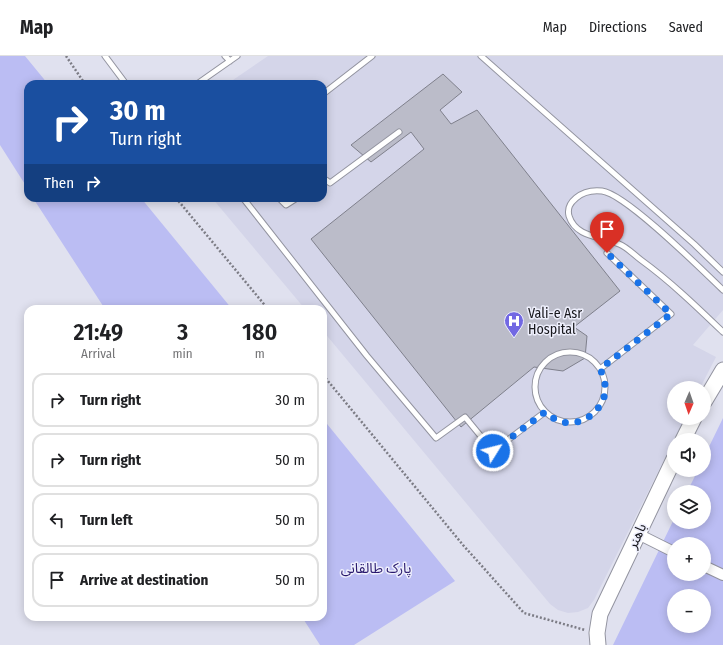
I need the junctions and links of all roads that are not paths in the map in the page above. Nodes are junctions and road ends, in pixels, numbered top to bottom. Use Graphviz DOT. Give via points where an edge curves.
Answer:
graph roads {
  1 [pos="105,56"];
  2 [pos="225,56"];
  3 [pos="237,56"];
  4 [pos="372,56"];
  5 [pos="481,56"];
  6 [pos="230,61"];
  7 [pos="123,80"];
  8 [pos="203,80"];
  9 [pos="327,91"];
  10 [pos="399,132"];
  11 [pos="327,181"];
  12 [pos="246,202"];
  13 [pos="282,202"];
  14 [pos="292,202"];
  15 [pos="607,253"];
  16 [pos="723,272"];
  17 [pos="723,290"];
  18 [pos="327,305"];
  19 [pos="327,305"];
  20 [pos="723,332"];
  21 [pos="600,369"];
  22 [pos="723,370"];
  23 [pos="711,390"];
  24 [pos="545,412"];
  25 [pos="667,473"];
  26 [pos="638,534"];
  27 [pos="667,548"];
  28 [pos="711,570"];
  29 [pos="723,576"];
  30 [pos="598,639"];
  1 -- 7 [label="lane"];
  2 -- 6 [label="lane"];
  3 -- 6 [label="lane"];
  4 -- 9 [label="lane"];
  5 -- 16 [label="lane"];
  6 -- 8 [label="lane"];
  10 -- 11 [label="lane" via="330,183"];
  12 -- 18 [label="lane"];
  13 -- 14 [label="lane" via="286,206"];
  15 -- 21 [label="lane" via="671,314"];
  17 -- 20 [label="lane" via="618,197 603,191 589,192 571,203 568,212 577,229 584,234 620,244 659,273"];
  19 -- 24 [label="lane" via="436,438 465,417 493,451"];
  21 -- 24 [label="lane" via="604,377 605,393 592,415 576,422 568,422 559,421"];
  21 -- 24 [label="lane" via="588,357 572,352 564,352 548,360 542,365 535,381 536,398"];
  22 -- 23 [label="street"];
  25 -- 26 [label="street, باهنر"];
  26 -- 27 [label="street"];
  26 -- 30 [label="street, باهنر" via="600,614"];
  28 -- 29 [label="street"];
}
